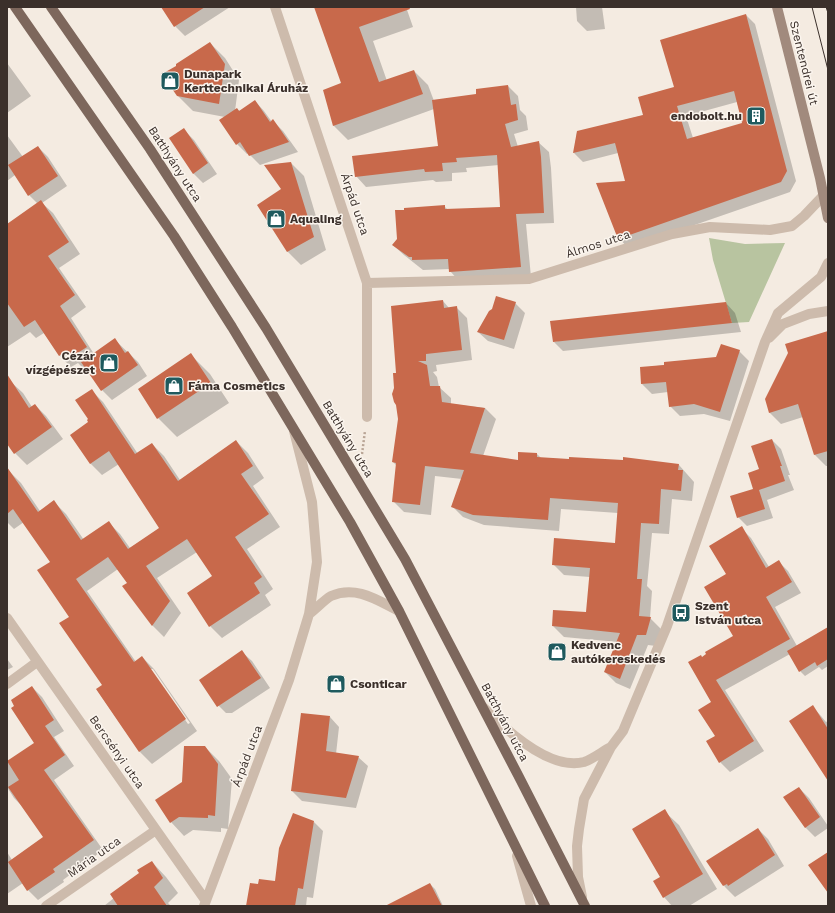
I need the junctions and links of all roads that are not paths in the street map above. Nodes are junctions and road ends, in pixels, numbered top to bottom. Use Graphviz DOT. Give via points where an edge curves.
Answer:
graph roads {
  1 [pos="15,7"];
  2 [pos="51,7"];
  3 [pos="275,7"];
  4 [pos="777,7"];
  5 [pos="823,196"];
  6 [pos="828,218"];
  7 [pos="828,263"];
  8 [pos="367,283"];
  9 [pos="828,311"];
  10 [pos="765,342"];
  11 [pos="366,417"];
  12 [pos="293,427"];
  13 [pos="399,611"];
  14 [pos="309,614"];
  15 [pos="7,618"];
  16 [pos="37,662"];
  17 [pos="7,684"];
  18 [pos="482,706"];
  19 [pos="611,747"];
  20 [pos="156,830"];
  21 [pos="514,844"];
  22 [pos="205,904"];
  23 [pos="584,904"];
  24 [pos="46,906"];
  25 [pos="531,906"];
  26 [pos="545,906"];
  1 -- 12 [label="main road" via="174,236"];
  2 -- 18 [label="main road, Batthyány utca" via="150,149 266,328 405,559"];
  3 -- 8 [label="street, Árpád utca"];
  4 -- 5 [label="main road, Szentendrei út"];
  5 -- 6 [label="main road, Szentendrei út"];
  5 -- 8 [label="street, Álmos utca" via="792,226 770,230 710,228 672,234 529,279"];
  7 -- 10 [label="street" via="821,277 778,313"];
  8 -- 11 [label="street, Árpád utca"];
  9 -- 10 [label="street" via="808,314 783,324"];
  10 -- 19 [label="street" via="667,626 623,731"];
  12 -- 13 [label="main road"];
  12 -- 14 [label="street, Árpád utca" via="312,502 317,562"];
  13 -- 14 [label="street" via="363,593 349,591 331,597"];
  13 -- 21 [label="main road"];
  14 -- 22 [label="street, Árpád utca" via="289,680"];
  15 -- 16 [label="street, Bercsényi utca"];
  16 -- 17 [label="street"];
  16 -- 20 [label="street, Bercsényi utca"];
  18 -- 19 [label="street" via="527,746 566,763 585,762"];
  18 -- 23 [label="main road, Batthyány utca"];
  19 -- 23 [label="street" via="584,799 577,846 578,877"];
  20 -- 22 [label="street, Bercsényi utca"];
  20 -- 24 [label="street, Mária utca"];
  21 -- 25 [label="street"];
  21 -- 26 [label="main road"];
}
